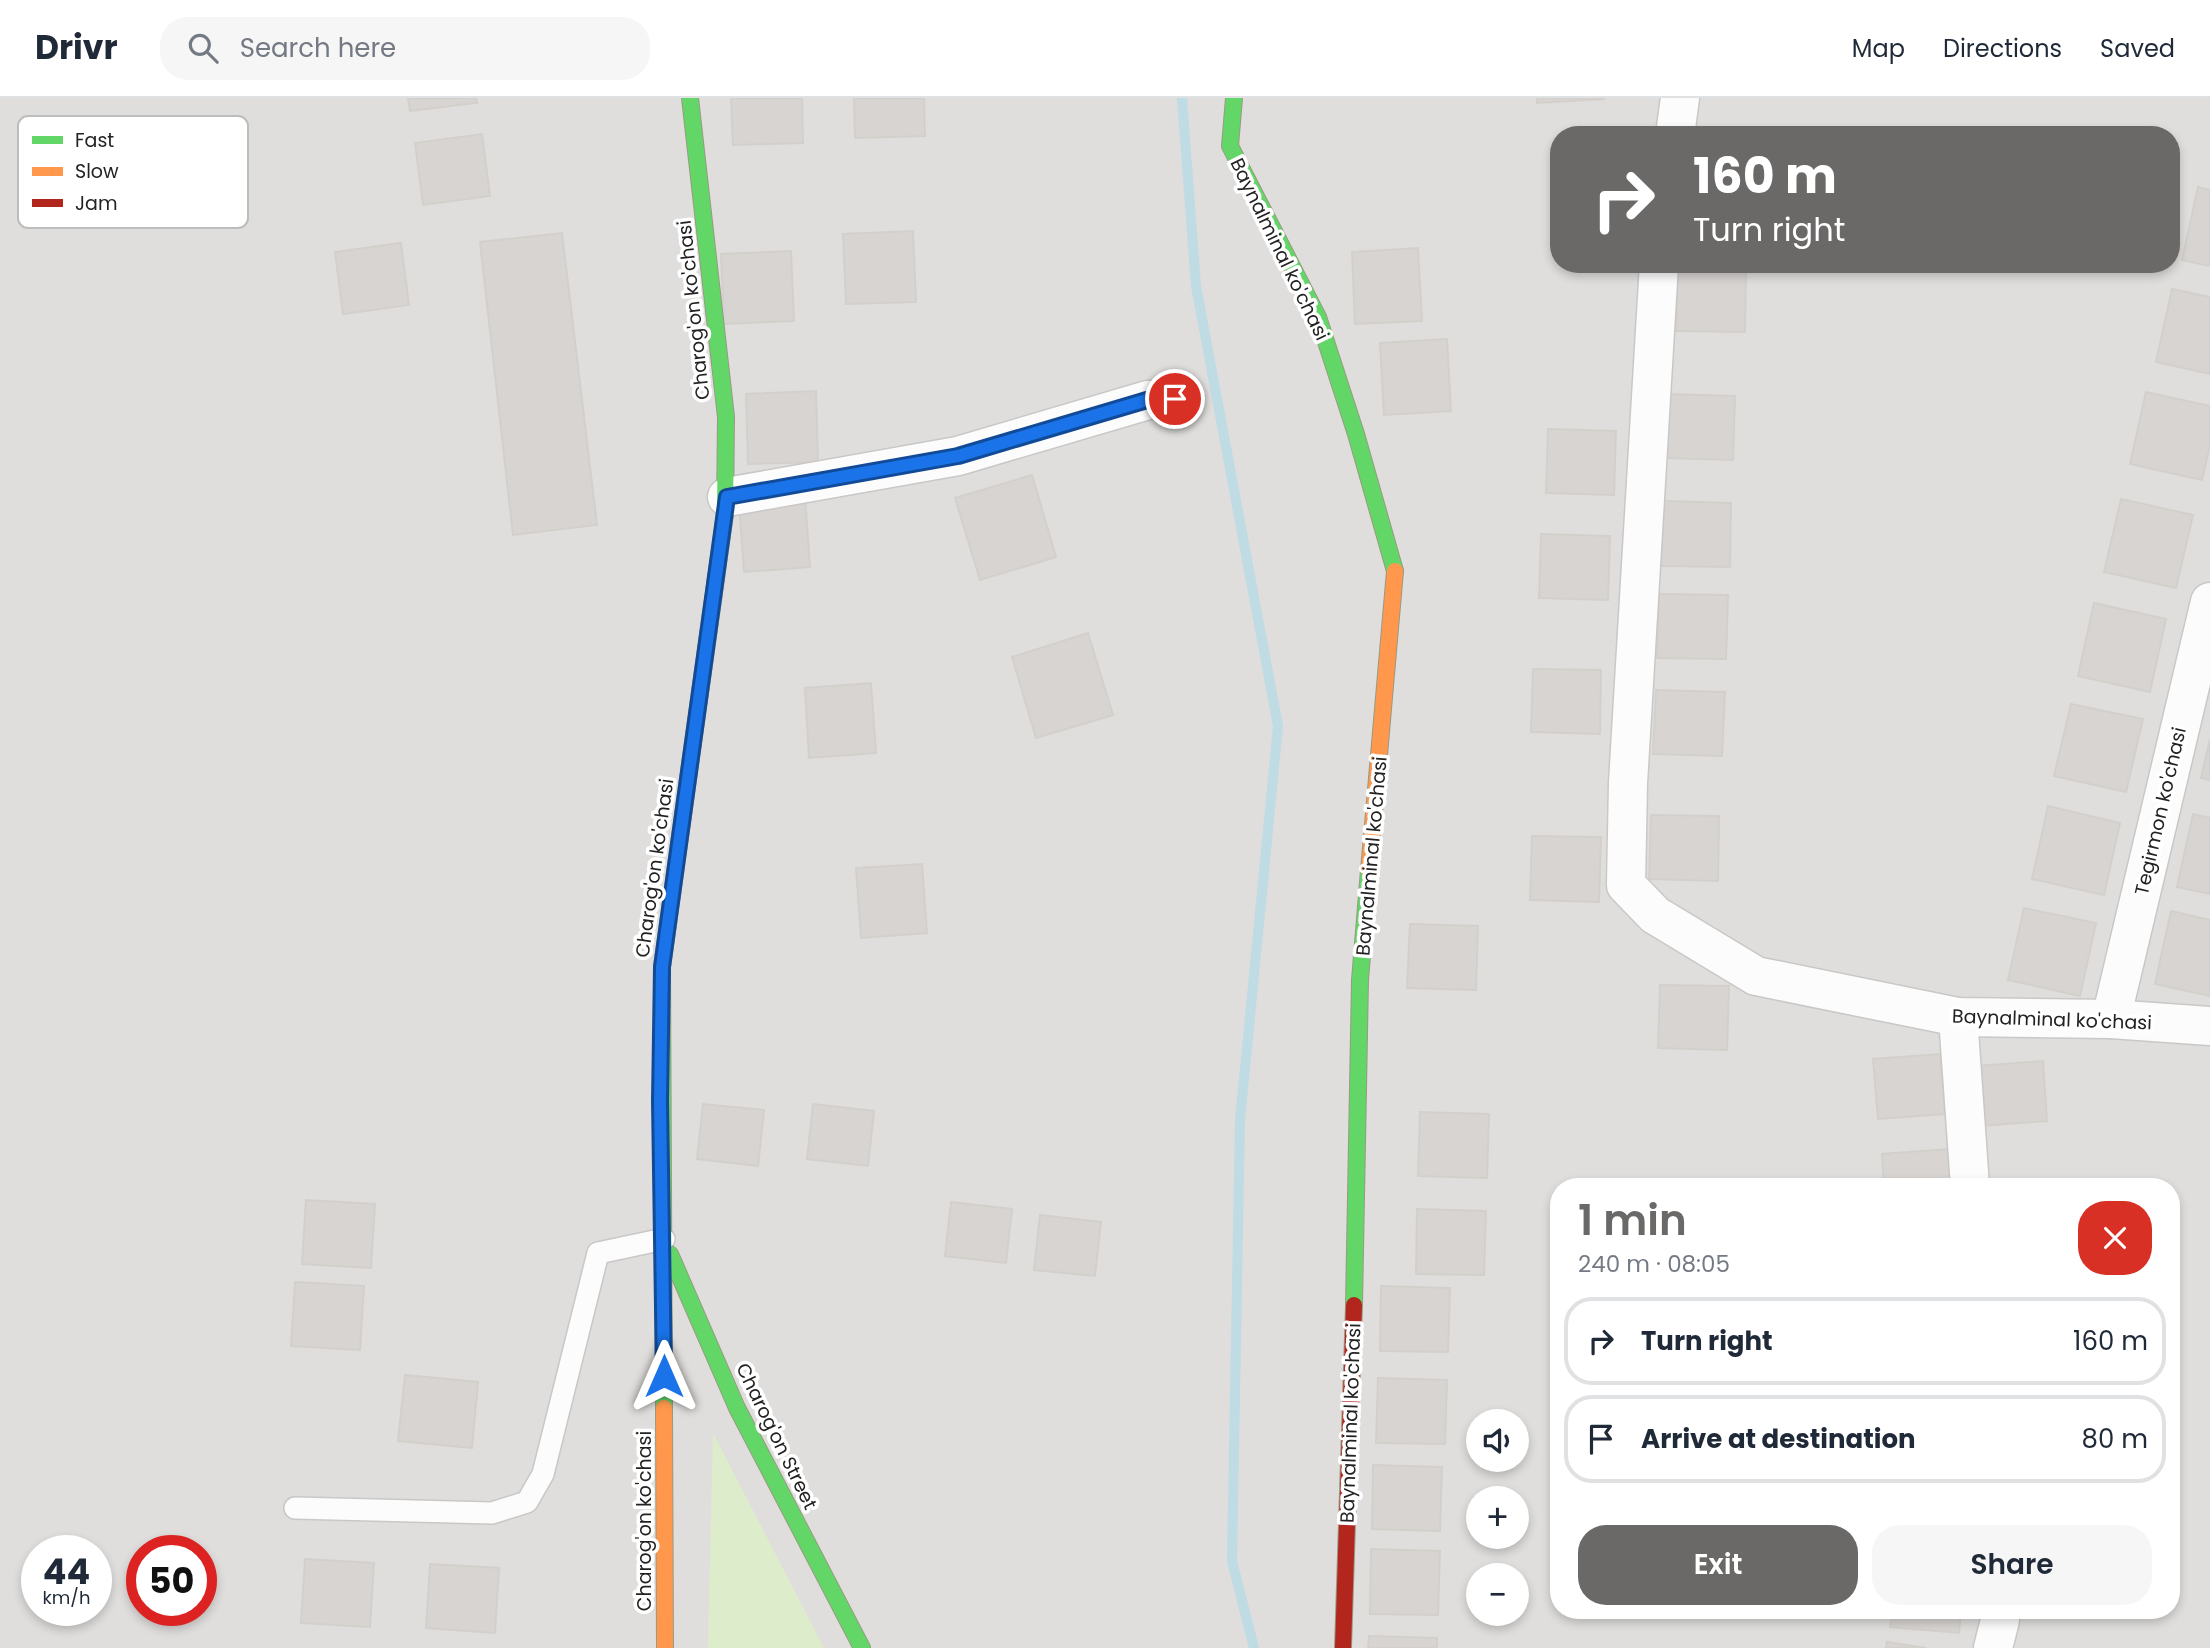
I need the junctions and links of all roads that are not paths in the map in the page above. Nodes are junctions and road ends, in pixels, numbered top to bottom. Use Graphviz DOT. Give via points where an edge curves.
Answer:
graph roads {
  1 [pos="690,98"];
  2 [pos="1234,98"];
  3 [pos="1680,98"];
  4 [pos="1676,126"];
  5 [pos="1658,273"];
  6 [pos="1175,399"];
  7 [pos="727,497"];
  8 [pos="2210,602"];
  9 [pos="1958,1017"];
  10 [pos="2111,1019"];
  11 [pos="2210,1026"];
  12 [pos="1969,1178"];
  13 [pos="664,1239"];
  14 [pos="295,1508"];
  15 [pos="2000,1619"];
  16 [pos="665,1648"];
  17 [pos="862,1648"];
  18 [pos="1343,1648"];
  19 [pos="1993,1648"];
  1 -- 7 [label="main road, Charog'on ko'chasi" via="726,417"];
  2 -- 18 [label="main road, Baynalminal ko'chasi" via="1230,146 1318,317 1395,572 1360,981"];
  3 -- 4 [label="street"];
  5 -- 9 [label="street, Baynalminal ko'chasi" via="1626,885 1655,915 1756,976"];
  6 -- 7 [label="street" via="1147,400 958,456"];
  7 -- 13 [label="main road, Charog'on ko'chasi" via="662,967"];
  8 -- 10 [label="street, Tegirmon ko'chasi"];
  9 -- 10 [label="street, Baynalminal ko'chasi"];
  9 -- 12 [label="street"];
  10 -- 11 [label="street, Baynalminal ko'chasi"];
  13 -- 14 [label="lane" via="598,1254 544,1474 527,1502 492,1513"];
  13 -- 16 [label="main road, Charog'on ko'chasi"];
  13 -- 17 [label="main road, Charog'on Street" via="737,1408"];
  15 -- 19 [label="street"];
}
